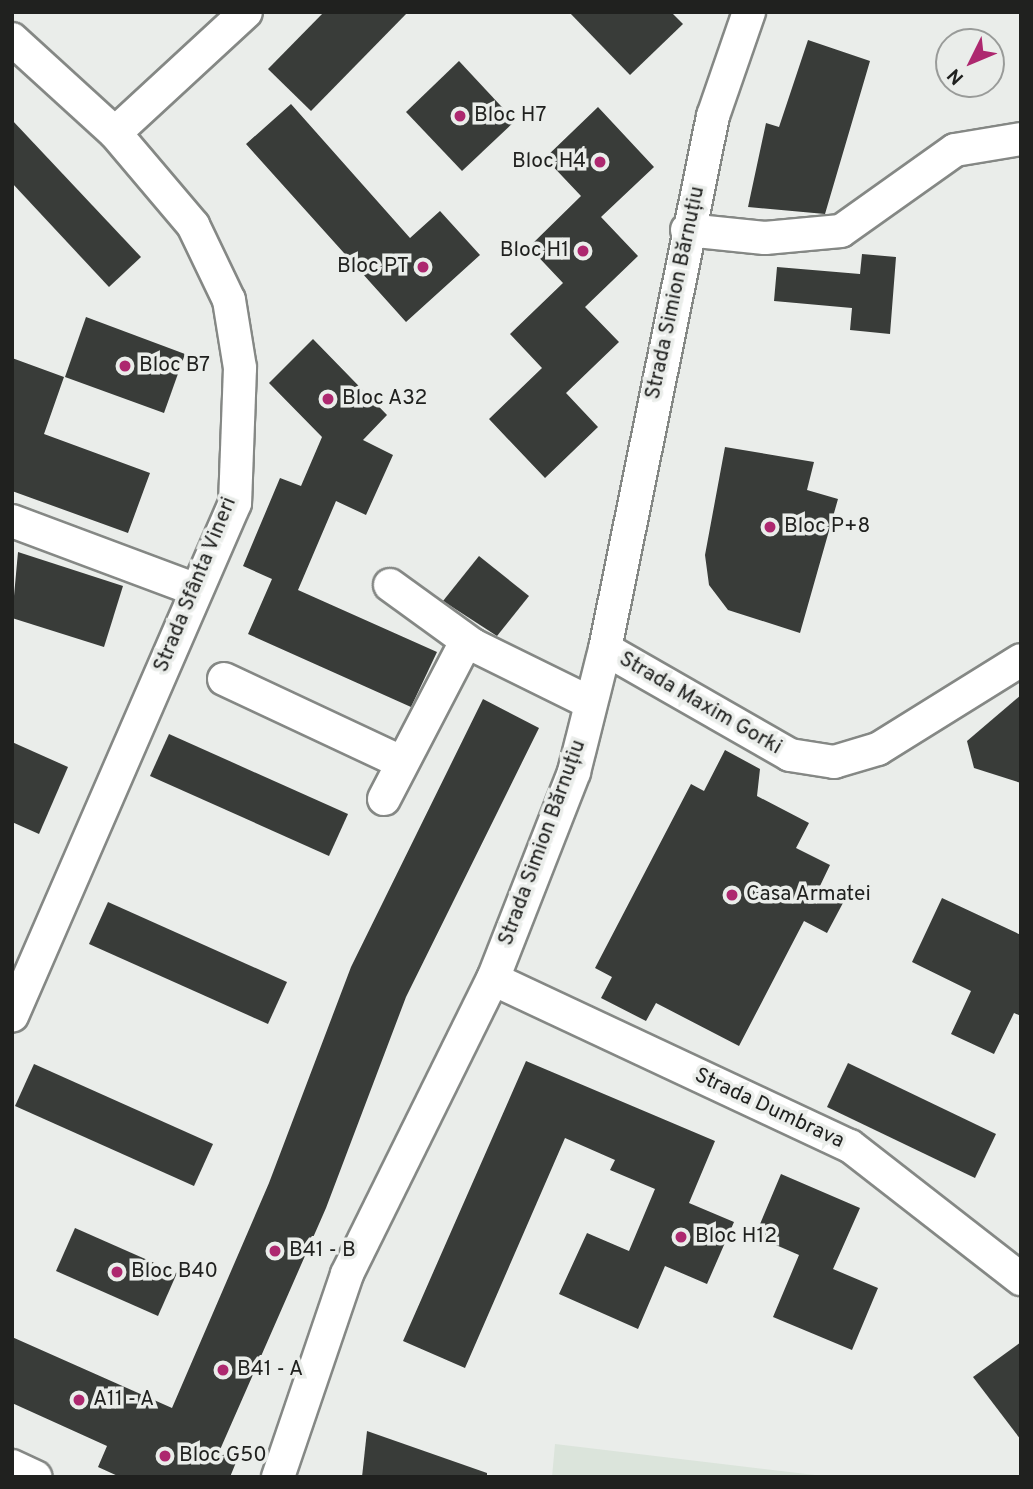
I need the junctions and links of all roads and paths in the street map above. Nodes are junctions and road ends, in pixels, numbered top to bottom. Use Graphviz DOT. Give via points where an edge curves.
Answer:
graph roads {
  1 [pos="246,12"];
  2 [pos="749,12"];
  3 [pos="12,39"];
  4 [pos="115,133"];
  5 [pos="1021,139"];
  6 [pos="687,230"];
  7 [pos="12,521"];
  8 [pos="390,585"];
  9 [pos="197,590"];
  10 [pos="472,645"];
  11 [pos="605,649"];
  12 [pos="1021,660"];
  13 [pos="224,679"];
  14 [pos="591,703"];
  15 [pos="401,762"];
  16 [pos="384,799"];
  17 [pos="493,979"];
  18 [pos="12,1016"];
  19 [pos="1021,1279"];
  20 [pos="12,1466"];
  21 [pos="36,1477"];
  22 [pos="278,1477"];
  1 -- 4 [label="street"];
  2 -- 6 [label="street, Strada Simion Bărnuțiu" via="713,116"];
  3 -- 4 [label="street, Strada Sfânta Vineri"];
  4 -- 9 [label="street, Strada Sfânta Vineri" via="193,225 229,300 240,368 235,503"];
  5 -- 6 [label="street" via="955,150 841,231 765,238"];
  6 -- 11 [label="street, Strada Simion Bărnuțiu"];
  7 -- 9 [label="street"];
  8 -- 10 [label="street"];
  9 -- 18 [label="street, Strada Sfânta Vineri"];
  10 -- 14 [label="street"];
  10 -- 15 [label="street" via="453,656"];
  11 -- 12 [label="street, Strada Maxim Gorki" via="790,755 834,762 878,750"];
  11 -- 14 [label="street, Strada Simion Bărnuțiu"];
  13 -- 15 [label="street"];
  14 -- 17 [label="street, Strada Simion Bărnuțiu" via="574,772"];
  15 -- 16 [label="street"];
  17 -- 19 [label="street, Strada Dumbrava" via="850,1146"];
  17 -- 22 [label="street, Strada Simion Bărnuțiu" via="347,1274"];
  20 -- 21 [label="street"];
}
